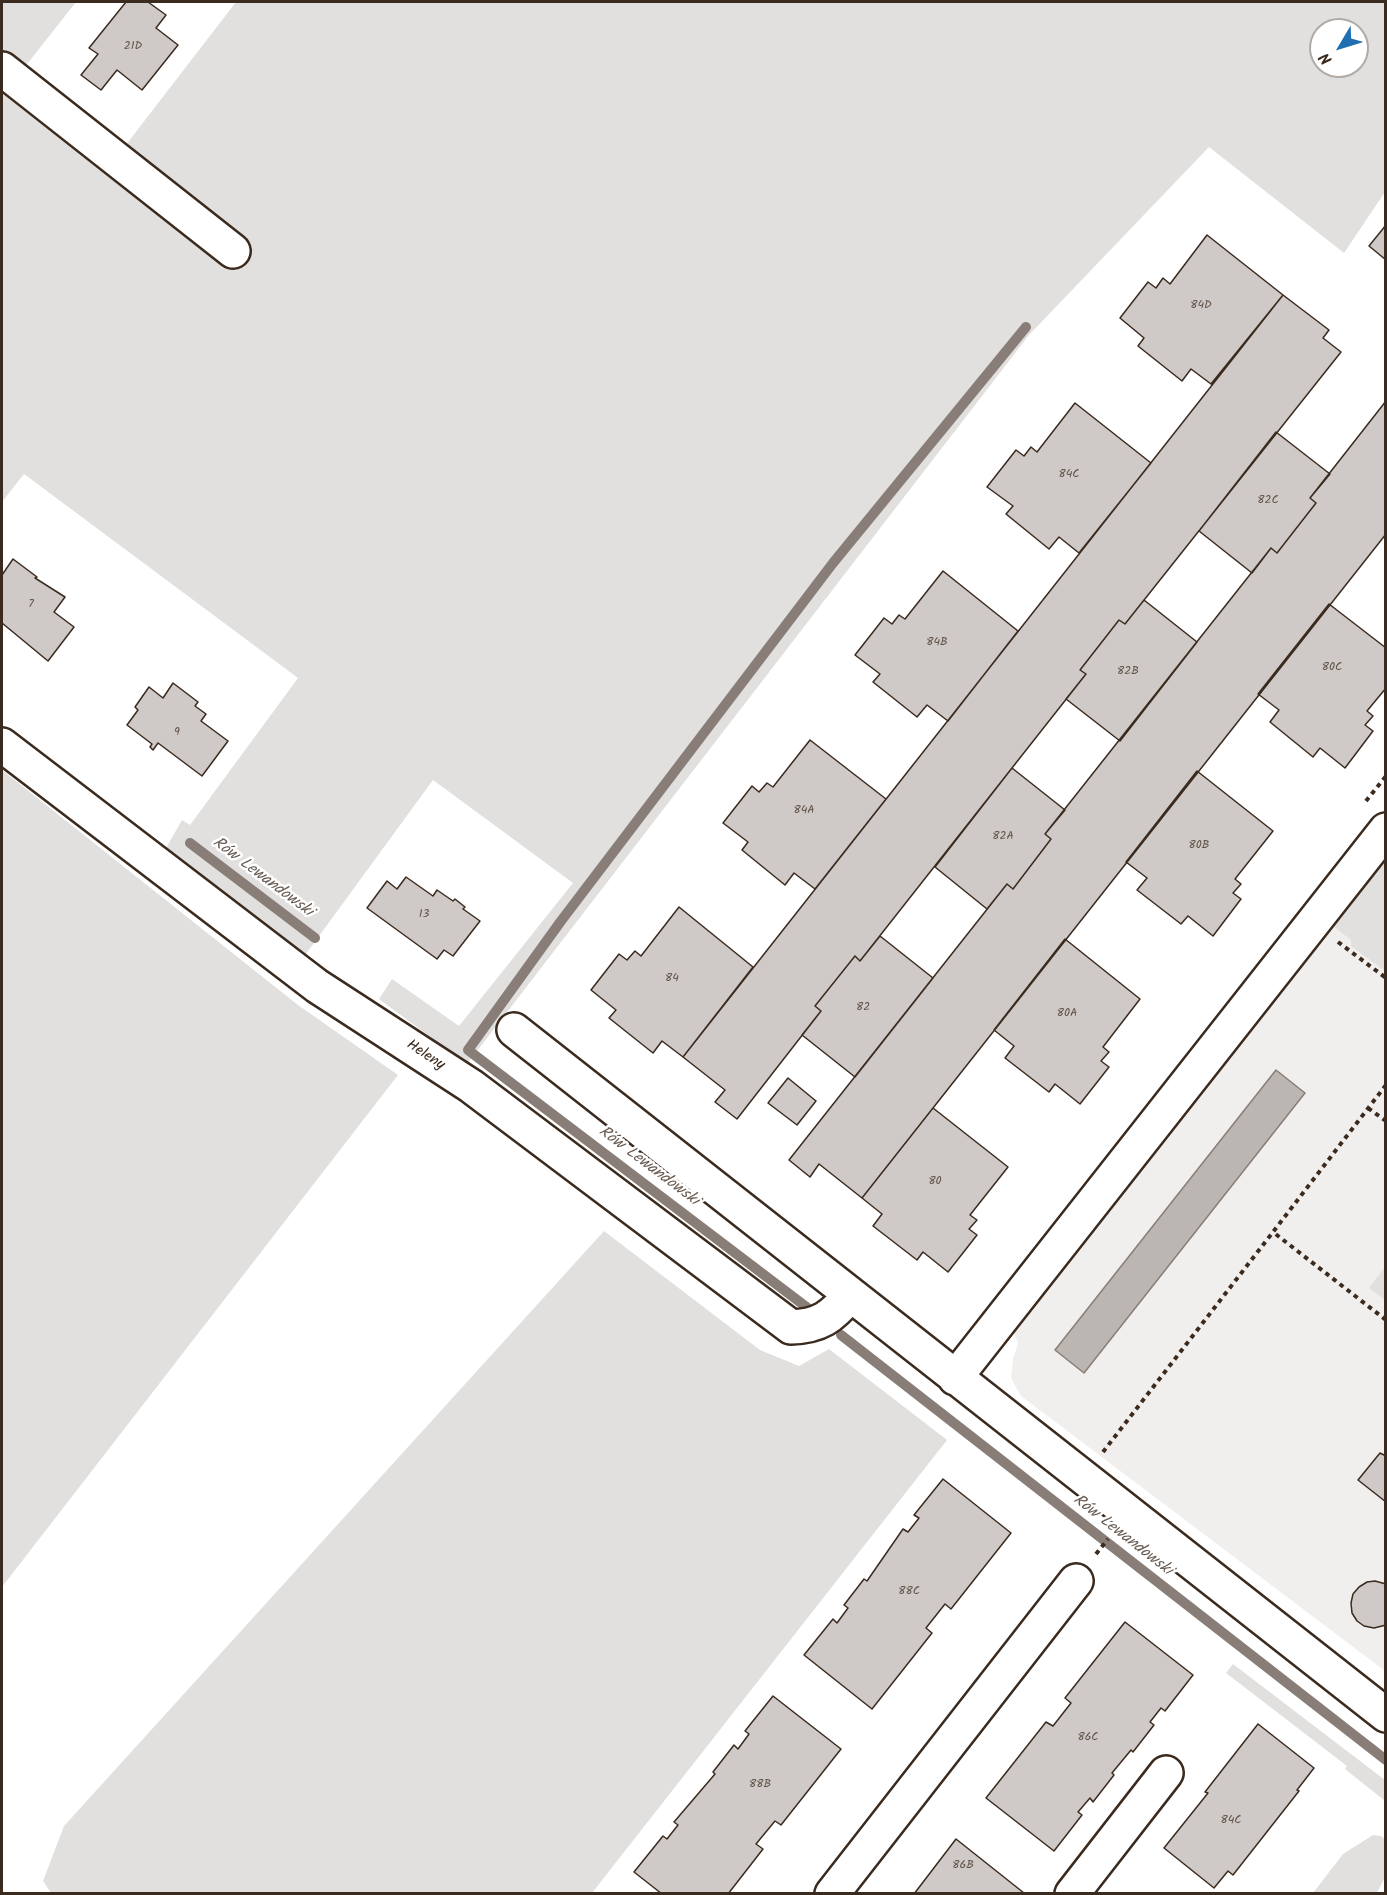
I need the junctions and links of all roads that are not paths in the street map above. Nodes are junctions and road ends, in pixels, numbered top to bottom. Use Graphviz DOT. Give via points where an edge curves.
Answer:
graph roads {
  1 [pos="2,69"];
  2 [pos="233,251"];
  3 [pos="2,745"];
  4 [pos="1386,830"];
  5 [pos="514,1030"];
  6 [pos="850,1295"];
  7 [pos="955,1378"];
  8 [pos="1076,1581"];
  9 [pos="1386,1715"];
  10 [pos="1166,1773"];
  11 [pos="832,1893"];
  12 [pos="1072,1893"];
  1 -- 2 [label="street"];
  3 -- 6 [label="street, Heleny" via="317,986 471,1086 791,1326 810,1326 837,1311"];
  4 -- 7 [label="street"];
  5 -- 6 [label="street"];
  6 -- 7 [label="street"];
  7 -- 9 [label="street"];
  8 -- 11 [label="street"];
  10 -- 12 [label="street"];
}
